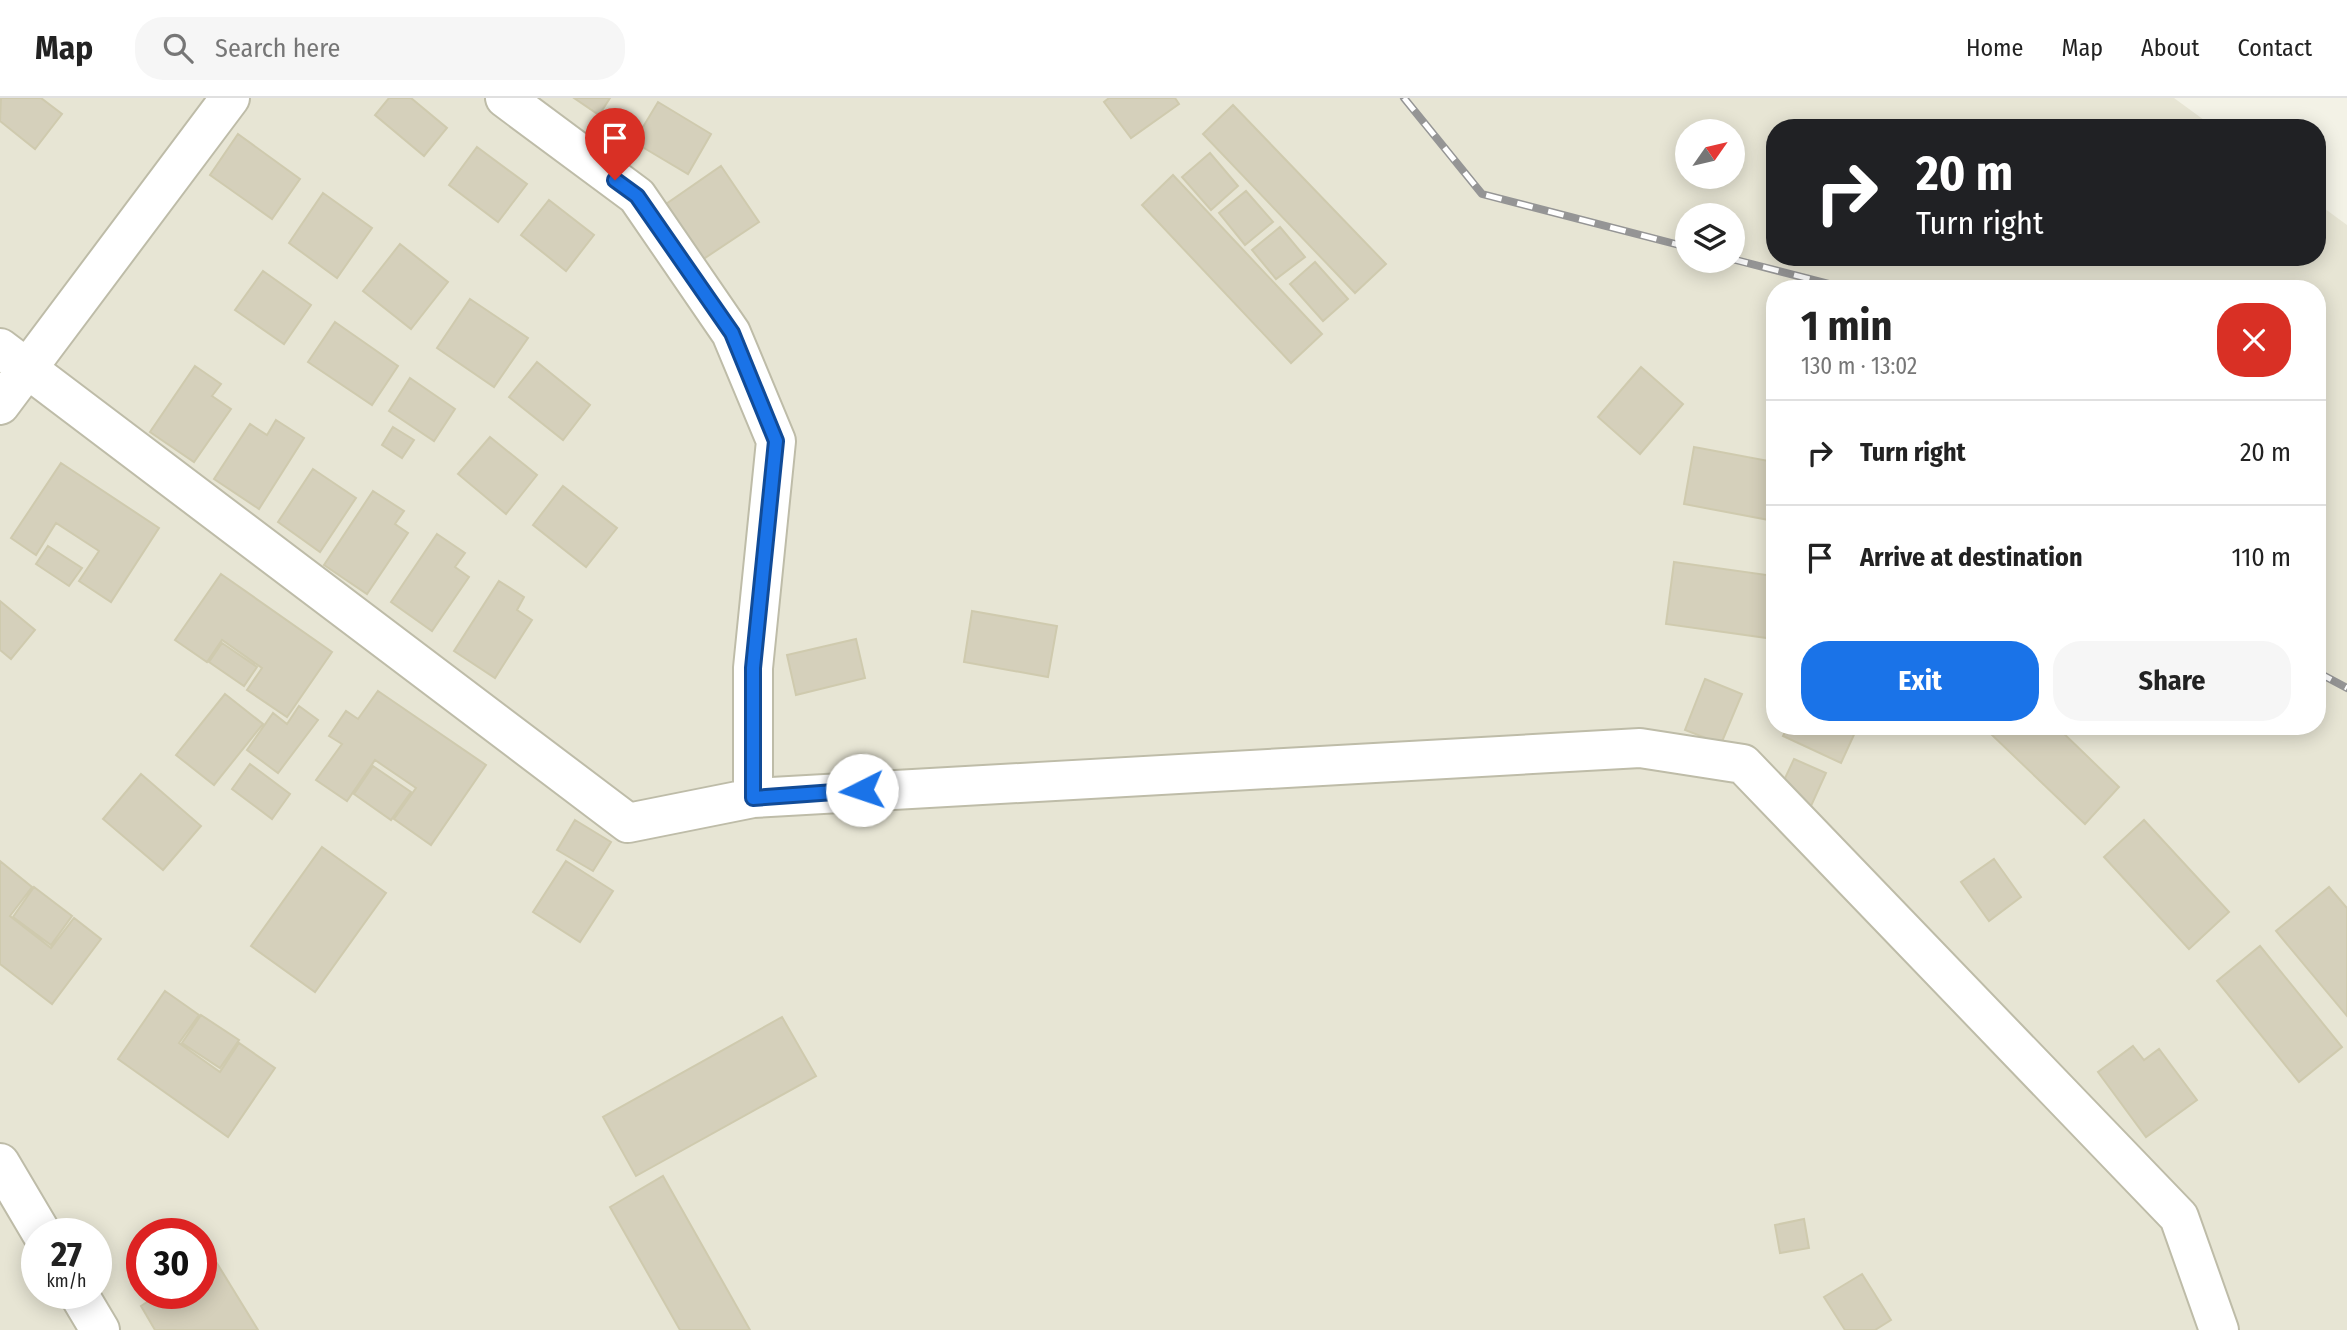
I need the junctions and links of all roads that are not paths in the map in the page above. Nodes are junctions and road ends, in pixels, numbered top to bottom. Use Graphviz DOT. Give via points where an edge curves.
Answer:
graph roads {
  1 [pos="230,98"];
  2 [pos="505,98"];
  3 [pos="14,358"];
  4 [pos="0,405"];
  5 [pos="753,798"];
  6 [pos="0,1163"];
  7 [pos="33,1218"];
  8 [pos="88,1309"];
  9 [pos="100,1330"];
  10 [pos="2219,1330"];
  1 -- 3 [label="street"];
  2 -- 5 [label="street" via="637,196 732,333 776,441 753,668"];
  3 -- 4 [label="street"];
  3 -- 5 [label="street" via="628,823"];
  5 -- 10 [label="street" via="1640,748 1743,764 2179,1217"];
  6 -- 7 [label="street"];
  8 -- 9 [label="street"];
}
